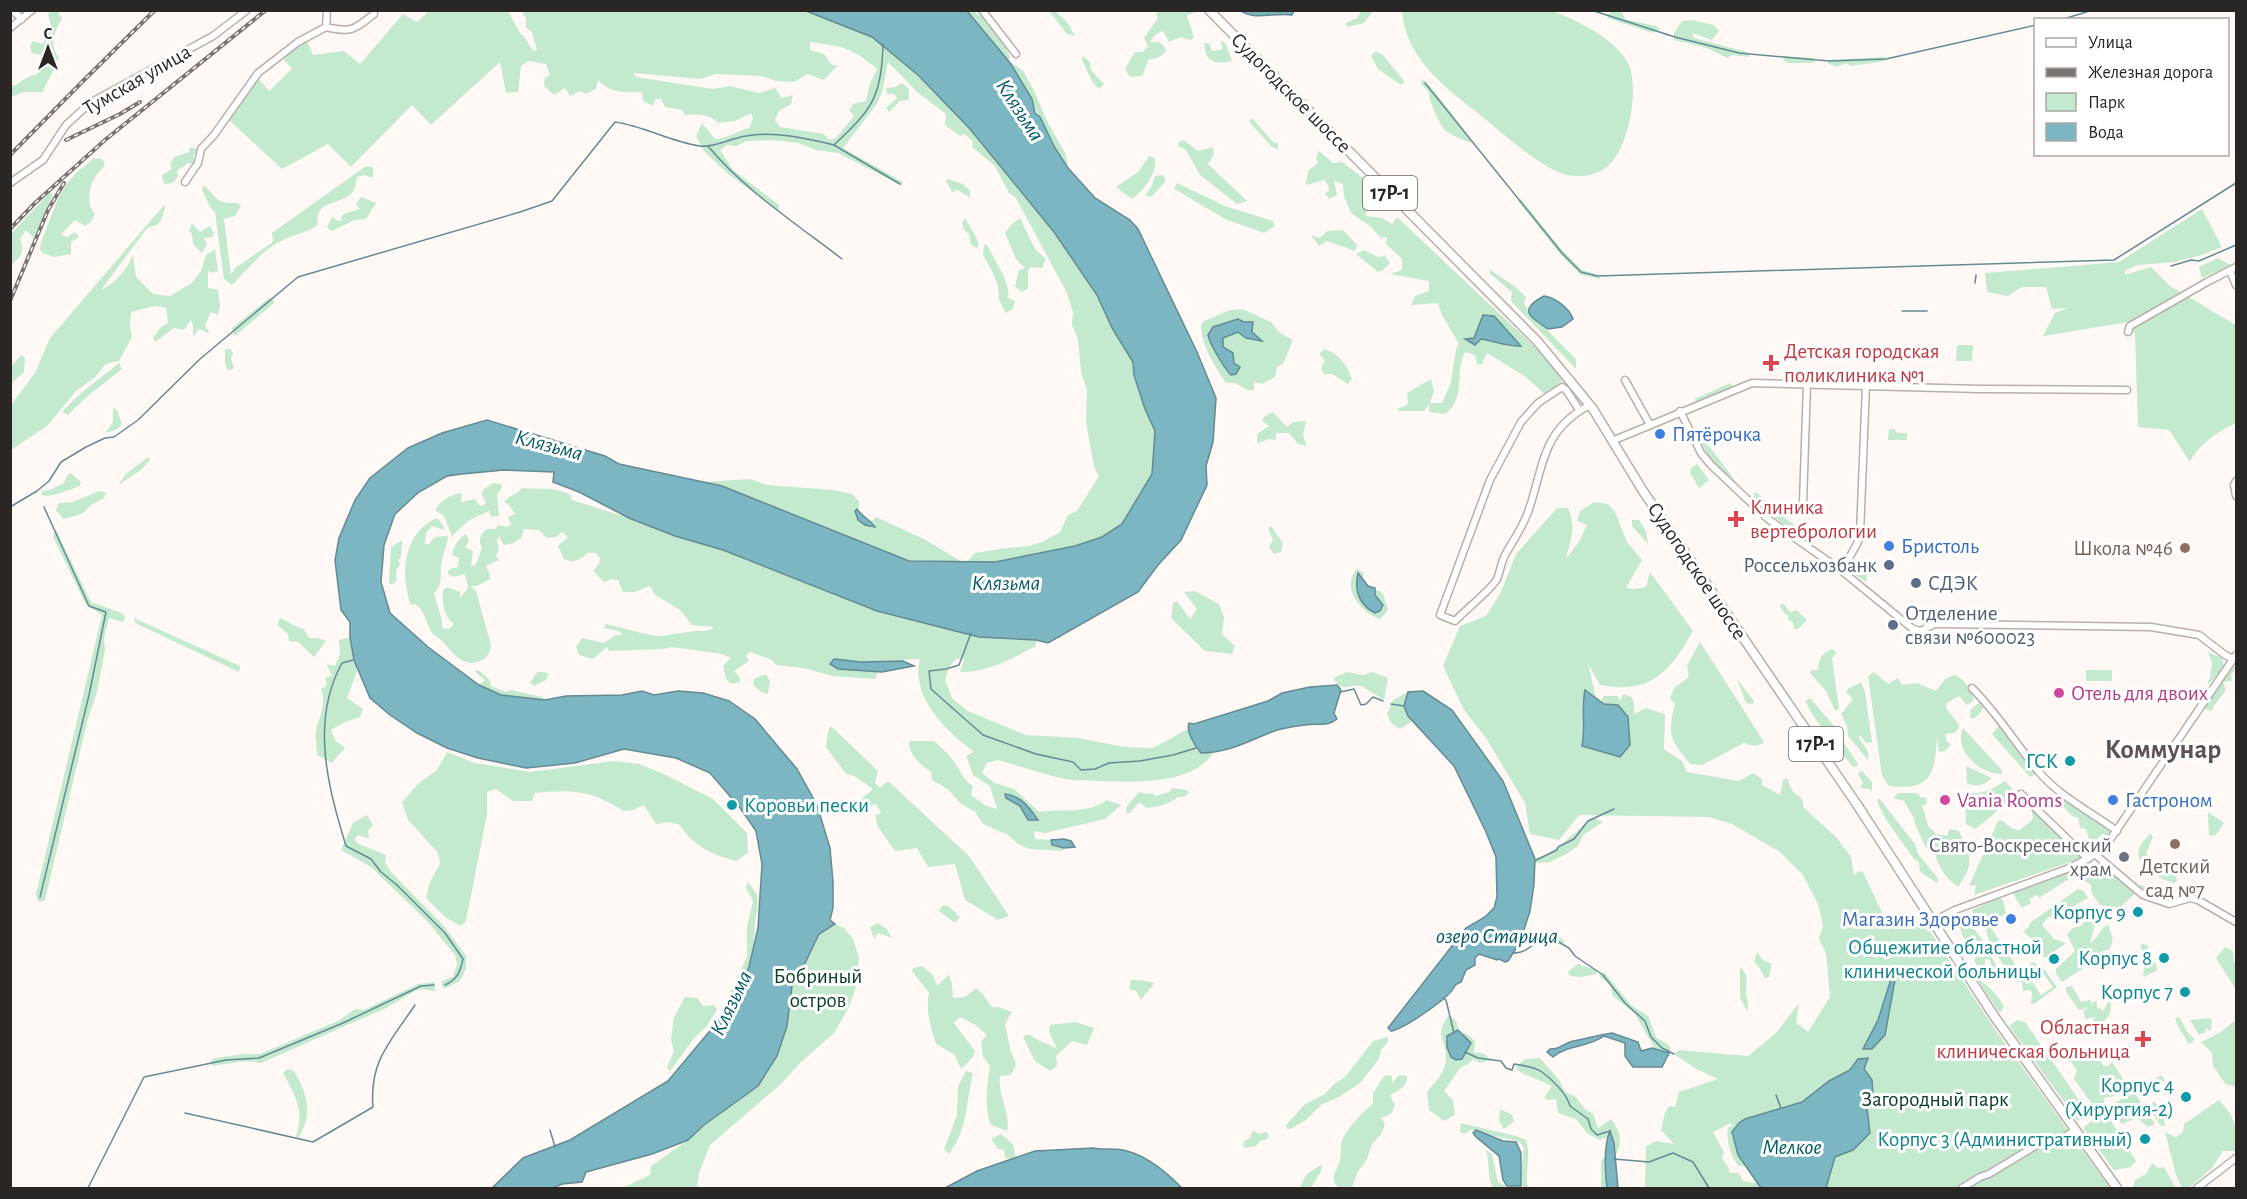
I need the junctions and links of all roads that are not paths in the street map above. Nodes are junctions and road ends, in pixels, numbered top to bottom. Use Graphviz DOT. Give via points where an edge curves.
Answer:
graph roads {
  1 [pos="12,10"];
  2 [pos="32,10"];
  3 [pos="247,10"];
  4 [pos="327,10"];
  5 [pos="982,10"];
  6 [pos="1209,10"];
  7 [pos="374,14"];
  8 [pos="22,19"];
  9 [pos="326,27"];
  10 [pos="10,28"];
  11 [pos="1016,54"];
  12 [pos="185,182"];
  13 [pos="10,183"];
  14 [pos="2233,269"];
  15 [pos="2236,285"];
  16 [pos="2128,332"];
  17 [pos="1625,380"];
  18 [pos="1807,384"];
  19 [pos="1866,386"];
  20 [pos="2127,390"];
  21 [pos="1590,405"];
  22 [pos="1580,411"];
  23 [pos="1680,411"];
  24 [pos="1650,425"];
  25 [pos="1612,441"];
  26 [pos="2235,483"];
  27 [pos="2236,496"];
  28 [pos="1803,503"];
  29 [pos="1842,571"];
  30 [pos="2235,657"];
  31 [pos="1972,688"];
  32 [pos="2021,794"];
  33 [pos="2117,831"];
  34 [pos="2097,855"];
  35 [pos="2088,859"];
  36 [pos="1934,921"];
  37 [pos="2236,922"];
  38 [pos="2075,1130"];
  39 [pos="2236,1158"];
  40 [pos="1962,1188"];
  41 [pos="2117,1188"];
  42 [pos="2197,1188"];
  1 -- 8 [label="street"];
  2 -- 8 [label="street"];
  3 -- 13 [label="street, Тумская улица" via="213,36 90,103 66,125 43,160"];
  4 -- 9 [label="street"];
  5 -- 11 [label="street"];
  6 -- 21 [label="main road, Судогодское шоссе / 17Р-1" via="1538,342"];
  7 -- 9 [label="street" via="345,32"];
  8 -- 10 [label="street"];
  9 -- 12 [label="street" via="298,42 258,73 201,149 198,163"];
  14 -- 15 [label="street"];
  14 -- 16 [label="street" via="2130,326"];
  17 -- 24 [label="street"];
  18 -- 19 [label="street"];
  18 -- 23 [label="street" via="1752,383"];
  18 -- 28 [label="street"];
  19 -- 20 [label="street"];
  19 -- 29 [label="street" via="1860,534"];
  21 -- 22 [label="street"];
  21 -- 25 [label="main road, Судогодское шоссе / 17Р-1"];
  22 -- 22 [label="street" via="1558,430 1544,453 1520,534 1504,557 1496,581 1455,621 1440,615 1490,480 1521,422 1538,403 1562,387"];
  23 -- 24 [label="street"];
  23 -- 29 [label="street" via="1691,436 1712,465 1768,519"];
  24 -- 25 [label="street"];
  25 -- 36 [label="main road, Судогодское шоссе / 17Р-1"];
  26 -- 27 [label="street"];
  29 -- 30 [label="street" via="1904,623 1921,631 1934,624 2146,626 2199,635 2225,656"];
  30 -- 33 [label="street"];
  31 -- 33 [label="street" via="2040,773"];
  32 -- 35 [label="street"];
  33 -- 34 [label="street"];
  34 -- 35 [label="street"];
  34 -- 37 [label="street" via="2143,895 2169,904 2190,898 2198,900"];
  35 -- 36 [label="street"];
  36 -- 38 [label="main road, Судогодское шоссе / 17Р-1" via="1993,1014"];
  38 -- 40 [label="street" via="2065,1137 2045,1140"];
  38 -- 41 [label="main road, Судогодское шоссе / 17Р-1"];
  39 -- 42 [label="street"];
}
